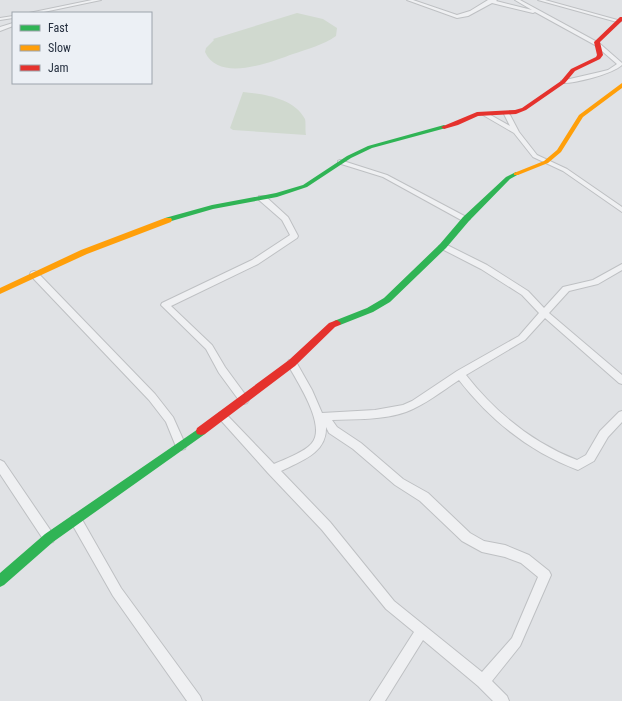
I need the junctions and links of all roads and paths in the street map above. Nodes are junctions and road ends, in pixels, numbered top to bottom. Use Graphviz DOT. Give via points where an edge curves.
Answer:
graph roads {
  1 [pos="99,0"];
  2 [pos="409,0"];
  3 [pos="517,0"];
  4 [pos="540,0"];
  5 [pos="492,1"];
  6 [pos="54,8"];
  7 [pos="36,12"];
  8 [pos="44,12"];
  9 [pos="12,16"];
  10 [pos="0,19"];
  11 [pos="553,19"];
  12 [pos="621,20"];
  13 [pos="12,24"];
  14 [pos="0,29"];
  15 [pos="597,44"];
  16 [pos="620,67"];
  17 [pos="563,82"];
  18 [pos="622,85"];
  19 [pos="485,114"];
  20 [pos="507,114"];
  21 [pos="516,132"];
  22 [pos="340,162"];
  23 [pos="546,162"];
  24 [pos="262,198"];
  25 [pos="622,210"];
  26 [pos="466,219"];
  27 [pos="444,246"];
  28 [pos="622,267"];
  29 [pos="34,274"];
  30 [pos="0,291"];
  31 [pos="544,312"];
  32 [pos="292,363"];
  33 [pos="460,374"];
  34 [pos="622,380"];
  35 [pos="244,400"];
  36 [pos="622,415"];
  37 [pos="222,416"];
  38 [pos="322,417"];
  39 [pos="181,446"];
  40 [pos="0,465"];
  41 [pos="272,470"];
  42 [pos="76,520"];
  43 [pos="49,538"];
  44 [pos="0,581"];
  45 [pos="421,632"];
  46 [pos="483,681"];
  47 [pos="195,701"];
  48 [pos="377,701"];
  49 [pos="502,701"];
  1 -- 6 [label="street"];
  2 -- 5 [label="street" via="457,17 462,17"];
  3 -- 11 [label="street"];
  4 -- 12 [label="street"];
  5 -- 11 [label="street"];
  6 -- 7 [label="street"];
  6 -- 8 [label="street"];
  9 -- 10 [label="street"];
  11 -- 15 [label="street"];
  12 -- 15 [label="street"];
  13 -- 14 [label="street"];
  15 -- 16 [label="street" via="619,62"];
  15 -- 17 [label="street" via="600,57 573,70"];
  16 -- 17 [label="street"];
  17 -- 20 [label="street" via="524,109"];
  18 -- 23 [label="street" via="581,116 559,151"];
  19 -- 20 [label="street"];
  19 -- 21 [label="street"];
  19 -- 22 [label="street" via="470,116 456,124 370,147"];
  20 -- 21 [label="street"];
  21 -- 23 [label="street" via="535,156"];
  22 -- 24 [label="street" via="305,186"];
  22 -- 26 [label="street" via="385,176"];
  23 -- 25 [label="street" via="565,170"];
  23 -- 26 [label="street" via="512,175"];
  24 -- 29 [label="street" via="182,215"];
  24 -- 35 [label="street" via="285,219 294,236 255,262 165,305 209,347"];
  26 -- 27 [label="street"];
  27 -- 31 [label="street" via="525,293"];
  27 -- 32 [label="street" via="387,300 374,308 332,324"];
  28 -- 31 [label="street" via="595,282 566,289"];
  29 -- 30 [label="street"];
  29 -- 39 [label="street" via="152,397 170,420"];
  31 -- 33 [label="street" via="522,338"];
  31 -- 34 [label="street"];
  32 -- 35 [label="street"];
  32 -- 38 [label="street"];
  33 -- 36 [label="street" via="472,392 508,426 563,460 578,465 590,458 604,434"];
  33 -- 38 [label="street" via="404,409 376,414"];
  35 -- 37 [label="street"];
  37 -- 39 [label="street"];
  37 -- 41 [label="street"];
  38 -- 41 [label="street" via="316,447"];
  38 -- 46 [label="street" via="333,430 398,482 424,497 466,536 482,546 525,559 545,575 516,642"];
  39 -- 42 [label="street"];
  40 -- 43 [label="street"];
  41 -- 45 [label="street" via="326,526 381,596"];
  42 -- 43 [label="street"];
  42 -- 47 [label="street" via="117,592"];
  43 -- 44 [label="street"];
  45 -- 46 [label="street"];
  45 -- 48 [label="street"];
  46 -- 49 [label="street"];
}
